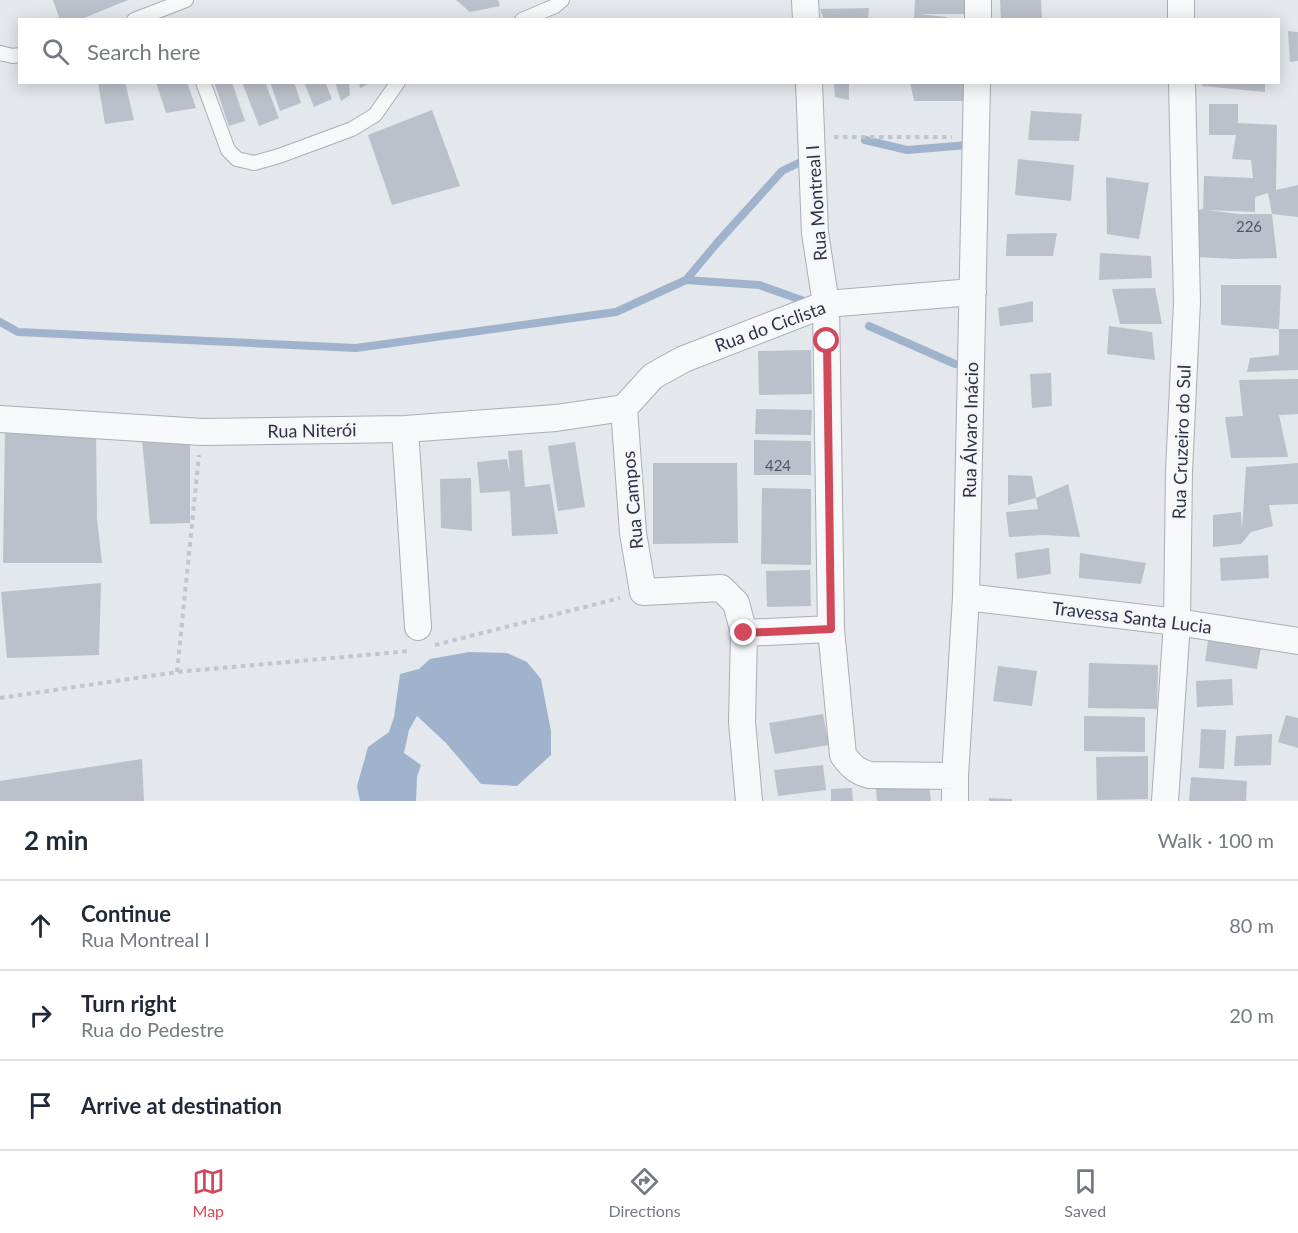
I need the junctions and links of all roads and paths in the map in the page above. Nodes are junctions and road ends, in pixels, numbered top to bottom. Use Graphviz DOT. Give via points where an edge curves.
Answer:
graph roads {
  1 [pos="186,0"];
  2 [pos="562,0"];
  3 [pos="805,0"];
  4 [pos="978,0"];
  5 [pos="1181,0"];
  6 [pos="173,5"];
  7 [pos="139,18"];
  8 [pos="177,18"];
  9 [pos="527,18"];
  10 [pos="806,18"];
  11 [pos="978,18"];
  12 [pos="1181,18"];
  13 [pos="0,53"];
  14 [pos="18,55"];
  15 [pos="203,84"];
  16 [pos="397,84"];
  17 [pos="809,84"];
  18 [pos="977,84"];
  19 [pos="1182,84"];
  20 [pos="812,137"];
  21 [pos="977,137"];
  22 [pos="973,292"];
  23 [pos="826,304"];
  24 [pos="624,408"];
  25 [pos="0,419"];
  26 [pos="405,429"];
  27 [pos="202,432"];
  28 [pos="643,592"];
  29 [pos="966,597"];
  30 [pos="1177,622"];
  31 [pos="831,629"];
  32 [pos="744,633"];
  33 [pos="423,640"];
  34 [pos="1298,640"];
  35 [pos="177,672"];
  36 [pos="0,698"];
  37 [pos="955,789"];
  38 [pos="749,801"];
  39 [pos="1165,801"];
  1 -- 6 [label="lane"];
  2 -- 9 [label="lane"];
  3 -- 10 [label="street"];
  4 -- 11 [label="street"];
  5 -- 12 [label="street"];
  6 -- 7 [label="lane"];
  6 -- 8 [label="lane"];
  13 -- 14 [label="lane"];
  15 -- 16 [label="lane" via="228,150 237,159 254,163 352,129 375,115"];
  17 -- 20 [label="street, Rua Montreal I"];
  18 -- 21 [label="street, Rua Álvaro Inácio"];
  19 -- 30 [label="street, Rua Cruzeiro do Sul" via="1186,302"];
  20 -- 21 [label="path"];
  20 -- 23 [label="street, Rua Montreal I" via="815,233"];
  21 -- 22 [label="street, Rua Álvaro Inácio"];
  22 -- 23 [label="street, Rua do Ciclista"];
  22 -- 29 [label="street, Rua Álvaro Inácio"];
  23 -- 24 [label="street, Rua do Ciclista" via="684,359 653,376"];
  23 -- 31 [label="street, Rua Montreal I"];
  24 -- 26 [label="street, Rua Niterói" via="556,418"];
  24 -- 28 [label="street, Rua Campos" via="633,533"];
  25 -- 27 [label="street, Rua Niterói"];
  26 -- 27 [label="street, Rua Niterói"];
  26 -- 33 [label="street"];
  27 -- 35 [label="path"];
  28 -- 32 [label="street" via="721,588 736,603"];
  28 -- 33 [label="path"];
  29 -- 30 [label="street, Travessa Santa Lucia"];
  29 -- 37 [label="street, Rua Álvaro Inácio"];
  30 -- 34 [label="street, Travessa Santa Lucia"];
  30 -- 39 [label="street, Rua Cruzeiro do Sul"];
  31 -- 32 [label="street"];
  31 -- 37 [label="street, Rua Montreal I" via="843,755 851,766 870,775"];
  32 -- 38 [label="street" via="742,722"];
  33 -- 35 [label="path" via="409,651"];
  35 -- 36 [label="path"];
}
